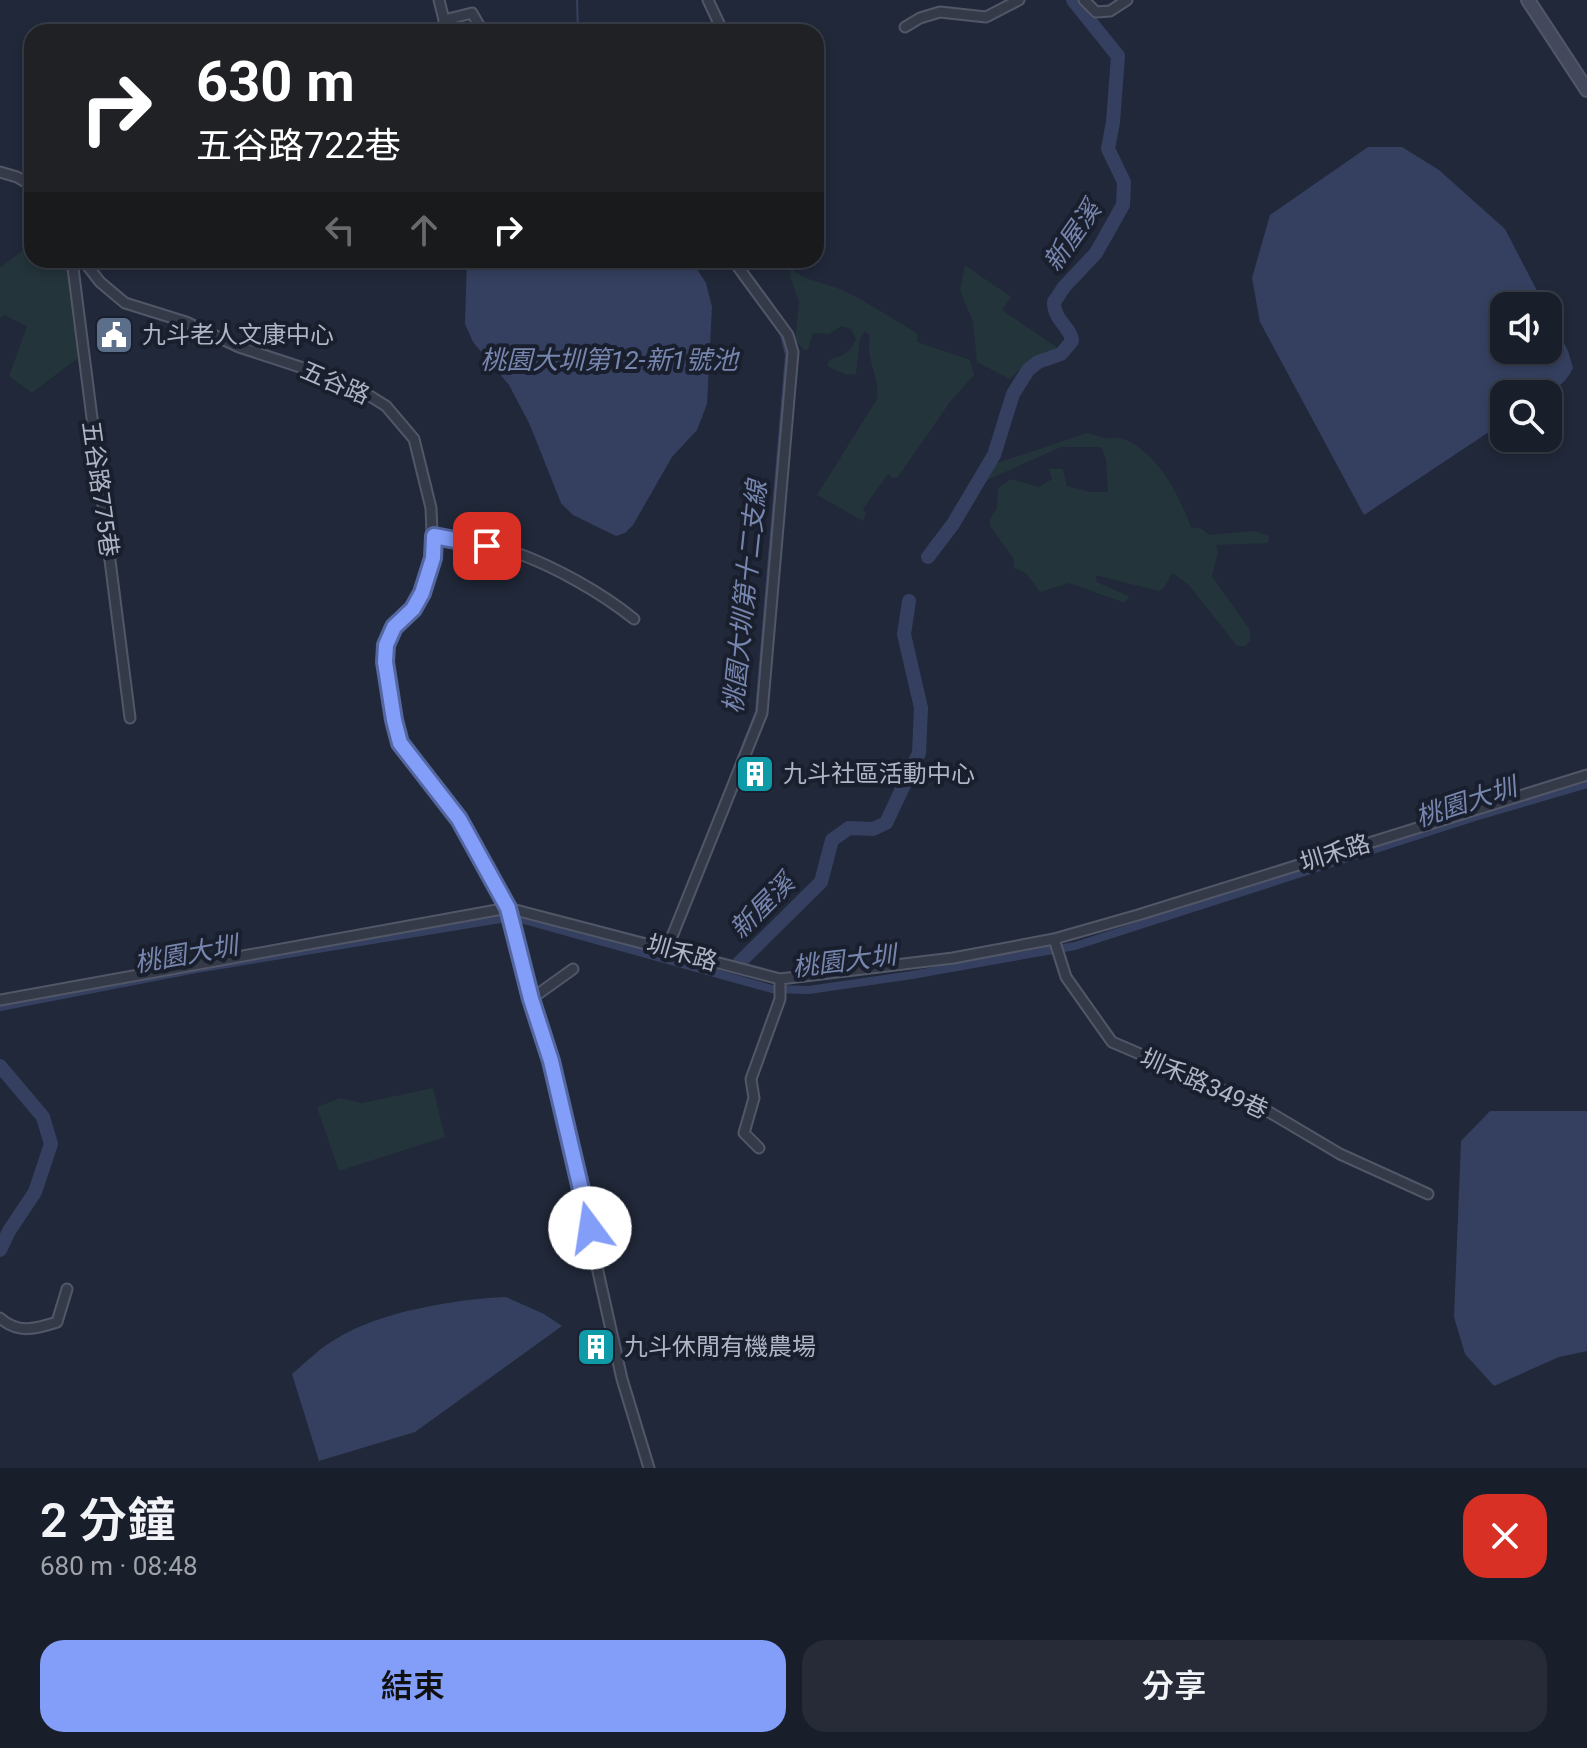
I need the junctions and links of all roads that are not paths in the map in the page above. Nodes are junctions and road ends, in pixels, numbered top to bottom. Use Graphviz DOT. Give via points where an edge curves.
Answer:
graph roads {
  1 [pos="439,0"];
  2 [pos="708,0"];
  3 [pos="1019,0"];
  4 [pos="1084,0"];
  5 [pos="1127,0"];
  6 [pos="1528,0"];
  7 [pos="444,20"];
  8 [pos="444,24"];
  9 [pos="478,24"];
  10 [pos="719,24"];
  11 [pos="905,27"];
  12 [pos="1587,90"];
  13 [pos="0,172"];
  14 [pos="24,181"];
  15 [pos="73,268"];
  16 [pos="89,268"];
  17 [pos="739,268"];
  18 [pos="434,536"];
  19 [pos="634,619"];
  20 [pos="130,718"];
  21 [pos="1587,775"];
  22 [pos="509,912"];
  23 [pos="1054,941"];
  24 [pos="667,949"];
  25 [pos="573,969"];
  26 [pos="781,981"];
  27 [pos="531,999"];
  28 [pos="0,1000"];
  29 [pos="759,1148"];
  30 [pos="1428,1194"];
  31 [pos="67,1289"];
  32 [pos="0,1318"];
  33 [pos="649,1468"];
  1 -- 7 [label="street"];
  2 -- 10 [label="street"];
  3 -- 11 [label="street" via="986,17 940,12"];
  4 -- 5 [label="street" via="1096,12 1110,11"];
  6 -- 12 [label="main road"];
  7 -- 8 [label="street"];
  7 -- 9 [label="street" via="472,13"];
  13 -- 14 [label="street"];
  15 -- 20 [label="street, 五谷路775巷"];
  16 -- 18 [label="street, 五谷路" via="125,303 349,383 386,406 417,447"];
  17 -- 24 [label="street" via="788,335 793,352 762,713"];
  18 -- 19 [label="street" via="514,552 591,589"];
  18 -- 22 [label="street, 五谷路" via="422,593 386,645 394,720 400,743 459,819"];
  21 -- 23 [label="street, 圳禾路"];
  22 -- 24 [label="street, 圳禾路"];
  22 -- 27 [label="street, 五谷路"];
  22 -- 28 [label="street, 圳禾路"];
  23 -- 26 [label="street, 圳禾路"];
  23 -- 30 [label="street, 圳禾路349巷" via="1066,977 1112,1042 1177,1076 1242,1096 1340,1154"];
  24 -- 26 [label="street, 圳禾路"];
  25 -- 27 [label="street"];
  26 -- 29 [label="street" via="781,995 751,1079 754,1098 744,1133"];
  27 -- 33 [label="street, 五谷路" via="551,1061 622,1379"];
  31 -- 32 [label="street" via="57,1322 34,1330 16,1328"];
}
